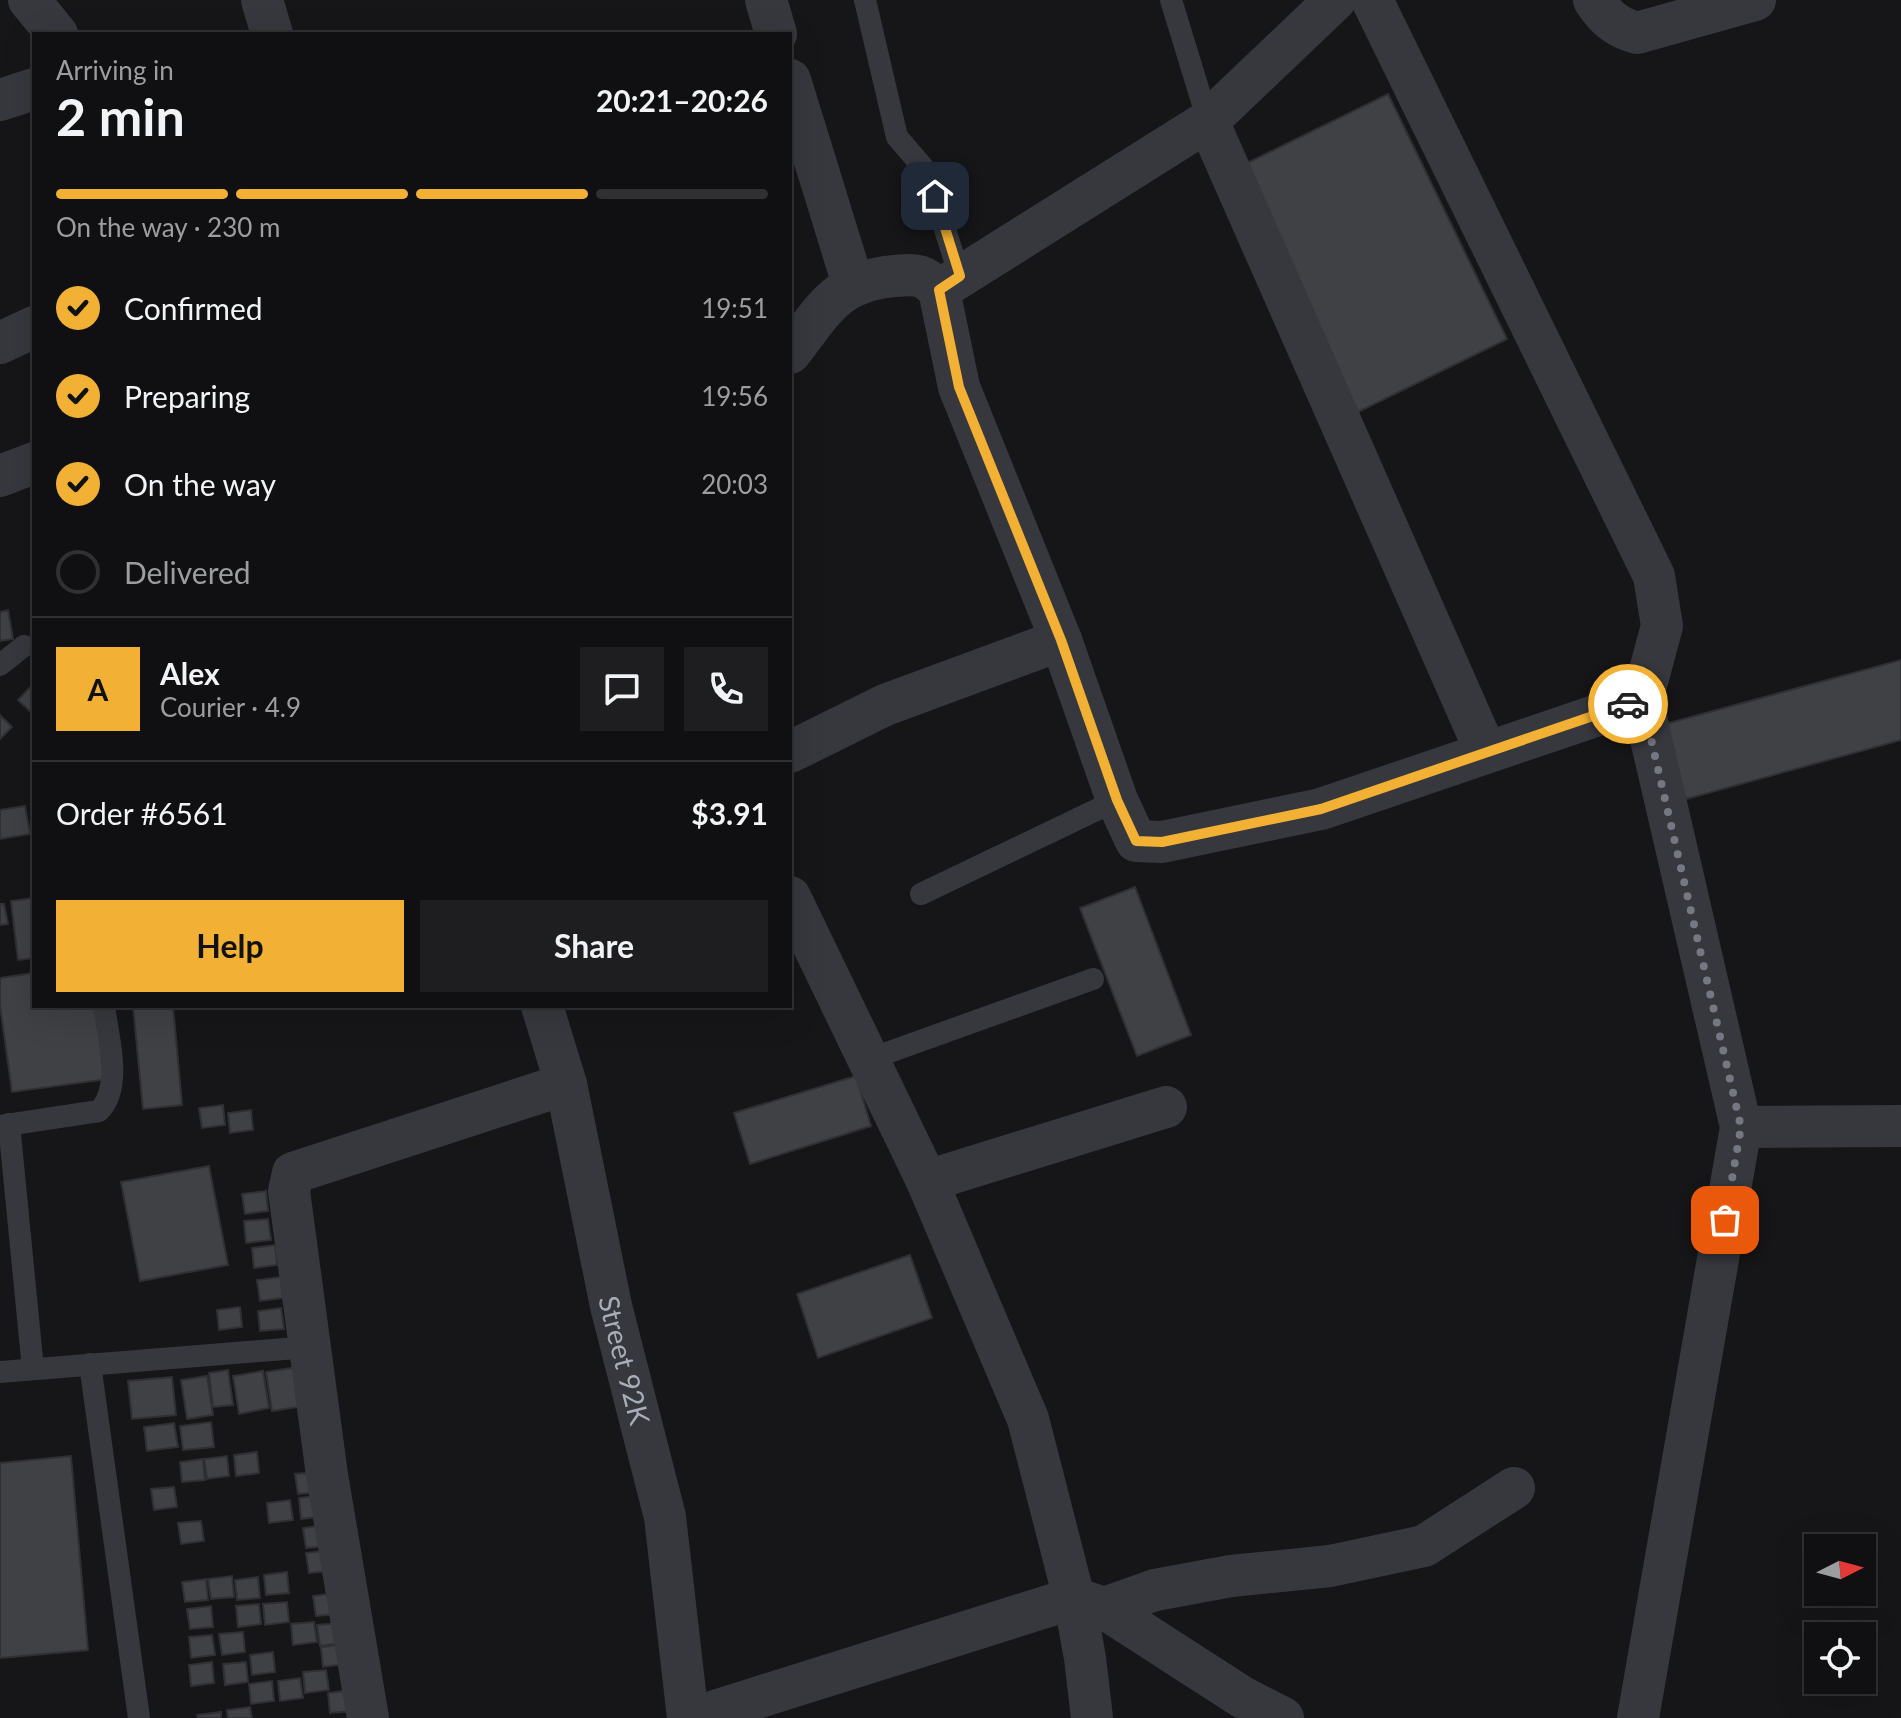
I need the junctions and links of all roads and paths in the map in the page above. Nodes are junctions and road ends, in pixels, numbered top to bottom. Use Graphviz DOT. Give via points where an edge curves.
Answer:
graph roads {
  1 [pos="29,0"];
  2 [pos="262,0"];
  3 [pos="766,0"];
  4 [pos="865,0"];
  5 [pos="1171,0"];
  6 [pos="1335,0"];
  7 [pos="1372,0"];
  8 [pos="1594,0"];
  9 [pos="1755,0"];
  10 [pos="55,32"];
  11 [pos="271,32"];
  12 [pos="775,32"];
  13 [pos="792,86"];
  14 [pos="32,90"];
  15 [pos="0,100"];
  16 [pos="1208,121"];
  17 [pos="950,283"];
  18 [pos="853,284"];
  19 [pos="32,328"];
  20 [pos="0,343"];
  21 [pos="792,350"];
  22 [pos="32,464"];
  23 [pos="0,476"];
  24 [pos="1061,640"];
  25 [pos="24,646"];
  26 [pos="0,665"];
  27 [pos="1642,700"];
  28 [pos="792,751"];
  29 [pos="1486,752"];
  30 [pos="1117,800"];
  31 [pos="921,894"];
  32 [pos="792,901"];
  33 [pos="1093,979"];
  34 [pos="104,1008"];
  35 [pos="543,1008"];
  36 [pos="870,1059"];
  37 [pos="566,1084"];
  38 [pos="1166,1107"];
  39 [pos="5,1125"];
  40 [pos="1901,1126"];
  41 [pos="1741,1127"];
  42 [pos="927,1181"];
  43 [pos="309,1347"];
  44 [pos="90,1364"];
  45 [pos="33,1369"];
  46 [pos="0,1372"];
  47 [pos="1514,1488"];
  48 [pos="1089,1603"];
  49 [pos="139,1718"];
  50 [pos="368,1718"];
  51 [pos="691,1718"];
  52 [pos="1092,1718"];
  53 [pos="1283,1718"];
  54 [pos="1638,1718"];
  1 -- 10 [label="street"];
  2 -- 11 [label="street"];
  3 -- 12 [label="street"];
  4 -- 17 [label="lane" via="897,137 928,177"];
  5 -- 16 [label="lane"];
  6 -- 16 [label="street"];
  7 -- 27 [label="street" via="1654,576 1662,626"];
  8 -- 9 [label="street" via="1620,29 1637,33"];
  13 -- 18 [label="street"];
  14 -- 15 [label="street"];
  16 -- 17 [label="street"];
  16 -- 29 [label="street"];
  17 -- 18 [label="street" via="911,274"];
  17 -- 24 [label="street" via="959,387"];
  18 -- 21 [label="street" via="834,297"];
  19 -- 20 [label="street"];
  22 -- 23 [label="street"];
  24 -- 28 [label="street" via="885,705"];
  24 -- 30 [label="street"];
  25 -- 26 [label="lane"];
  27 -- 29 [label="street"];
  27 -- 41 [label="street"];
  29 -- 30 [label="street" via="1321,809 1162,842 1136,841"];
  30 -- 31 [label="lane"];
  32 -- 36 [label="street"];
  33 -- 36 [label="lane"];
  34 -- 39 [label="lane" via="113,1086 107,1104 99,1111"];
  35 -- 37 [label="street, Street 92K"];
  36 -- 42 [label="street"];
  37 -- 43 [label="street" via="293,1173 289,1191"];
  37 -- 51 [label="street, Street 92K" via="611,1306 665,1517"];
  38 -- 42 [label="street"];
  39 -- 45 [label="lane"];
  40 -- 41 [label="street"];
  41 -- 54 [label="street"];
  42 -- 48 [label="street" via="1028,1419"];
  43 -- 44 [label="lane"];
  43 -- 50 [label="street"];
  44 -- 45 [label="lane"];
  44 -- 49 [label="lane"];
  45 -- 46 [label="lane"];
  47 -- 48 [label="street" via="1424,1546"];
  48 -- 51 [label="street"];
  48 -- 52 [label="street" via="1085,1658"];
  48 -- 53 [label="street"];
}
